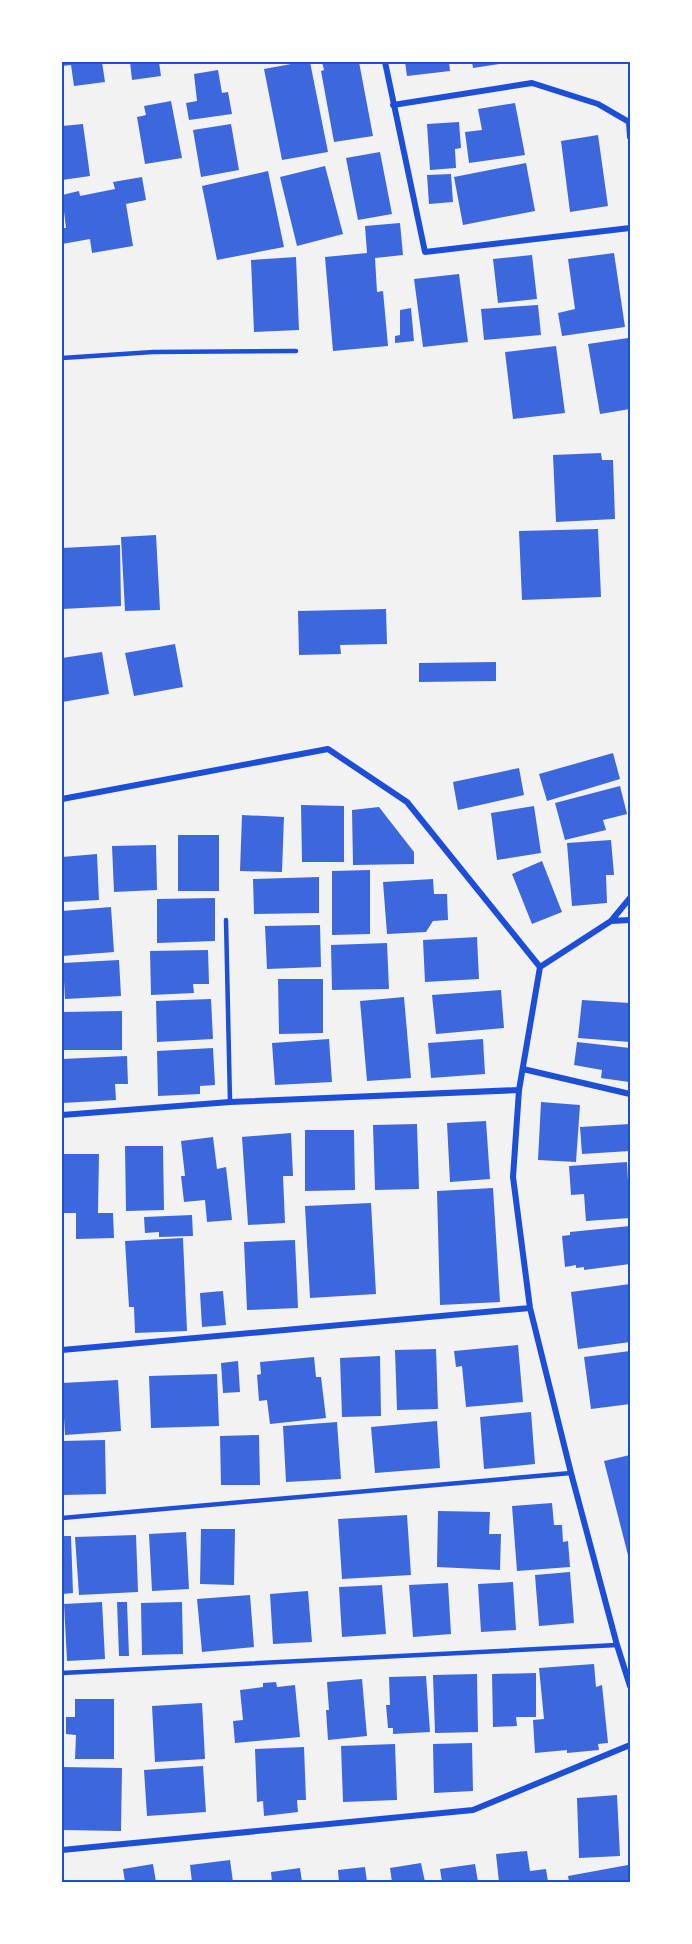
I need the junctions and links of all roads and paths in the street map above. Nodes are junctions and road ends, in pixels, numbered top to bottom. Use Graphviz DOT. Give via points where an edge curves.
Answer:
graph roads {
  1 [pos="385,62"];
  2 [pos="393,105"];
  3 [pos="630,122"];
  4 [pos="630,137"];
  5 [pos="630,228"];
  6 [pos="296,351"];
  7 [pos="62,358"];
  8 [pos="62,799"];
  9 [pos="630,898"];
  10 [pos="226,920"];
  11 [pos="630,920"];
  12 [pos="611,921"];
  13 [pos="540,968"];
  14 [pos="523,1068"];
  15 [pos="519,1090"];
  16 [pos="630,1094"];
  17 [pos="230,1102"];
  18 [pos="62,1115"];
  19 [pos="530,1308"];
  20 [pos="62,1350"];
  21 [pos="571,1473"];
  22 [pos="62,1518"];
  23 [pos="617,1645"];
  24 [pos="62,1673"];
  25 [pos="630,1686"];
  26 [pos="630,1745"];
  27 [pos="62,1850"];
  1 -- 2 [label="street"];
  2 -- 3 [label="street" via="532,83 598,104"];
  2 -- 5 [label="street" via="425,252"];
  3 -- 4 [label="street"];
  6 -- 7 [label="lane" via="153,352"];
  8 -- 13 [label="street" via="328,749 407,802"];
  9 -- 12 [label="street"];
  10 -- 17 [label="lane"];
  11 -- 12 [label="street"];
  12 -- 13 [label="street"];
  13 -- 14 [label="street"];
  14 -- 15 [label="street"];
  14 -- 16 [label="street"];
  15 -- 17 [label="street"];
  15 -- 19 [label="street" via="513,1177"];
  17 -- 18 [label="street"];
  19 -- 20 [label="street"];
  19 -- 21 [label="street"];
  21 -- 22 [label="lane"];
  21 -- 23 [label="street"];
  23 -- 24 [label="lane"];
  23 -- 25 [label="street"];
  26 -- 27 [label="street" via="473,1810"];
}
